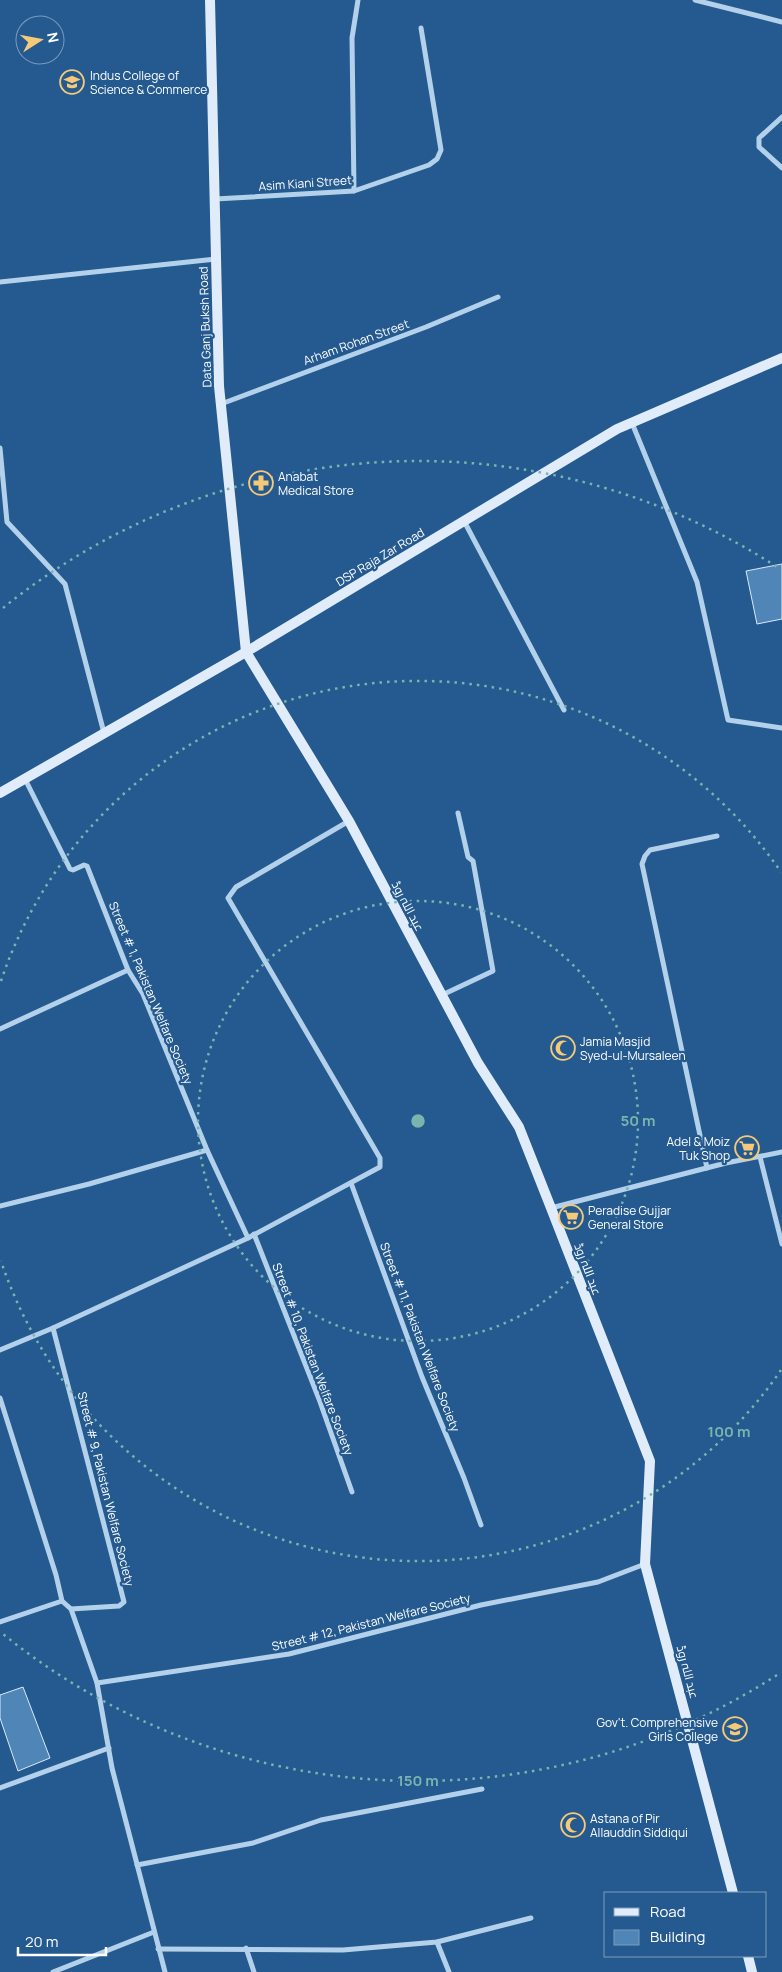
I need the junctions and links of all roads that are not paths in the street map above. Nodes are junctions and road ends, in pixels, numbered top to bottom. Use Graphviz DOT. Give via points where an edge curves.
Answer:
graph roads {
  1 [pos="210,0"];
  2 [pos="358,0"];
  3 [pos="695,0"];
  4 [pos="782,22"];
  5 [pos="421,28"];
  6 [pos="782,117"];
  7 [pos="782,168"];
  8 [pos="354,191"];
  9 [pos="214,199"];
  10 [pos="216,259"];
  11 [pos="0,282"];
  12 [pos="498,296"];
  13 [pos="782,358"];
  14 [pos="221,404"];
  15 [pos="632,422"];
  16 [pos="0,448"];
  17 [pos="464,521"];
  18 [pos="246,652"];
  19 [pos="564,710"];
  20 [pos="782,728"];
  21 [pos="104,734"];
  22 [pos="25,779"];
  23 [pos="0,793"];
  24 [pos="458,813"];
  25 [pos="349,821"];
  26 [pos="717,836"];
  27 [pos="128,970"];
  28 [pos="442,996"];
  29 [pos="0,1029"];
  30 [pos="207,1150"];
  31 [pos="782,1152"];
  32 [pos="760,1157"];
  33 [pos="707,1168"];
  34 [pos="351,1183"];
  35 [pos="0,1206"];
  36 [pos="551,1208"];
  37 [pos="254,1234"];
  38 [pos="248,1238"];
  39 [pos="782,1244"];
  40 [pos="53,1328"];
  41 [pos="0,1350"];
  42 [pos="0,1398"];
  43 [pos="352,1492"];
  44 [pos="481,1525"];
  45 [pos="646,1564"];
  46 [pos="62,1601"];
  47 [pos="71,1610"];
  48 [pos="0,1622"];
  49 [pos="97,1683"];
  50 [pos="108,1748"];
  51 [pos="0,1788"];
  52 [pos="482,1789"];
  53 [pos="137,1865"];
  54 [pos="733,1892"];
  55 [pos="530,1918"];
  56 [pos="154,1932"];
  57 [pos="437,1942"];
  58 [pos="246,1948"];
  59 [pos="158,1949"];
  60 [pos="748,1957"];
  61 [pos="53,1972"];
  62 [pos="165,1972"];
  63 [pos="254,1972"];
  64 [pos="449,1972"];
  65 [pos="752,1972"];
  1 -- 9 [label="street, Data Ganj Buksh Road"];
  2 -- 8 [label="street" via="352,38"];
  3 -- 4 [label="street"];
  5 -- 8 [label="street, Asim Kiani Street" via="441,150 429,165"];
  6 -- 7 [label="street" via="757,143"];
  8 -- 9 [label="street, Asim Kiani Street"];
  9 -- 10 [label="street, Data Ganj Buksh Road"];
  10 -- 11 [label="street"];
  10 -- 14 [label="street, Data Ganj Buksh Road"];
  12 -- 14 [label="street, Arham Rohan Street" via="426,327"];
  13 -- 15 [label="street, DSP Raja Zar Road"];
  14 -- 18 [label="street, Data Ganj Buksh Road"];
  15 -- 17 [label="street, DSP Raja Zar Road"];
  15 -- 20 [label="street" via="697,582 728,720"];
  16 -- 21 [label="street" via="7,522 65,584"];
  17 -- 18 [label="street, DSP Raja Zar Road"];
  17 -- 19 [label="street"];
  18 -- 21 [label="street, DSP Raja Zar Road"];
  18 -- 25 [label="street, عبد اللہ روڈ"];
  21 -- 22 [label="street, DSP Raja Zar Road"];
  22 -- 23 [label="street, DSP Raja Zar Road"];
  22 -- 27 [label="street, Street # 1, Pakistan Welfare Society" via="70,869 87,866"];
  24 -- 28 [label="street" via="468,858 473,860 493,971"];
  25 -- 28 [label="street, عبد اللہ روڈ"];
  25 -- 34 [label="street" via="236,887 228,898 380,1158 380,1167"];
  26 -- 33 [label="street" via="650,850 642,864"];
  27 -- 29 [label="street"];
  27 -- 30 [label="street, Street # 1, Pakistan Welfare Society" via="142,994"];
  28 -- 36 [label="street, عبد اللہ روڈ" via="478,1063 519,1127"];
  30 -- 35 [label="street"];
  30 -- 38 [label="street, Street # 1, Pakistan Welfare Society"];
  31 -- 32 [label="street"];
  32 -- 33 [label="street"];
  32 -- 39 [label="street"];
  33 -- 36 [label="street"];
  34 -- 37 [label="street"];
  34 -- 44 [label="street, Street # 11, Pakistan Welfare Society" via="422,1377"];
  36 -- 45 [label="street, عبد اللہ روڈ" via="650,1461"];
  37 -- 38 [label="street"];
  37 -- 43 [label="street, Street # 10, Pakistan Welfare Society"];
  38 -- 40 [label="street"];
  40 -- 41 [label="street"];
  40 -- 47 [label="street, Street # 9, Pakistan Welfare Society" via="124,1602 119,1606"];
  42 -- 46 [label="street"];
  45 -- 49 [label="street, Street # 12, Pakistan Welfare Society" via="598,1582 481,1605 289,1654"];
  45 -- 54 [label="street, عبد اللہ روڈ"];
  46 -- 47 [label="street"];
  46 -- 48 [label="street"];
  47 -- 49 [label="street"];
  49 -- 50 [label="street"];
  50 -- 51 [label="street"];
  50 -- 53 [label="street"];
  52 -- 53 [label="street" via="321,1820 254,1843"];
  53 -- 56 [label="street"];
  55 -- 57 [label="street"];
  56 -- 59 [label="street"];
  56 -- 61 [label="street"];
  57 -- 58 [label="street" via="343,1950"];
  57 -- 64 [label="street"];
  58 -- 59 [label="street"];
  58 -- 63 [label="street"];
  59 -- 62 [label="street"];
  60 -- 65 [label="street"];
}
